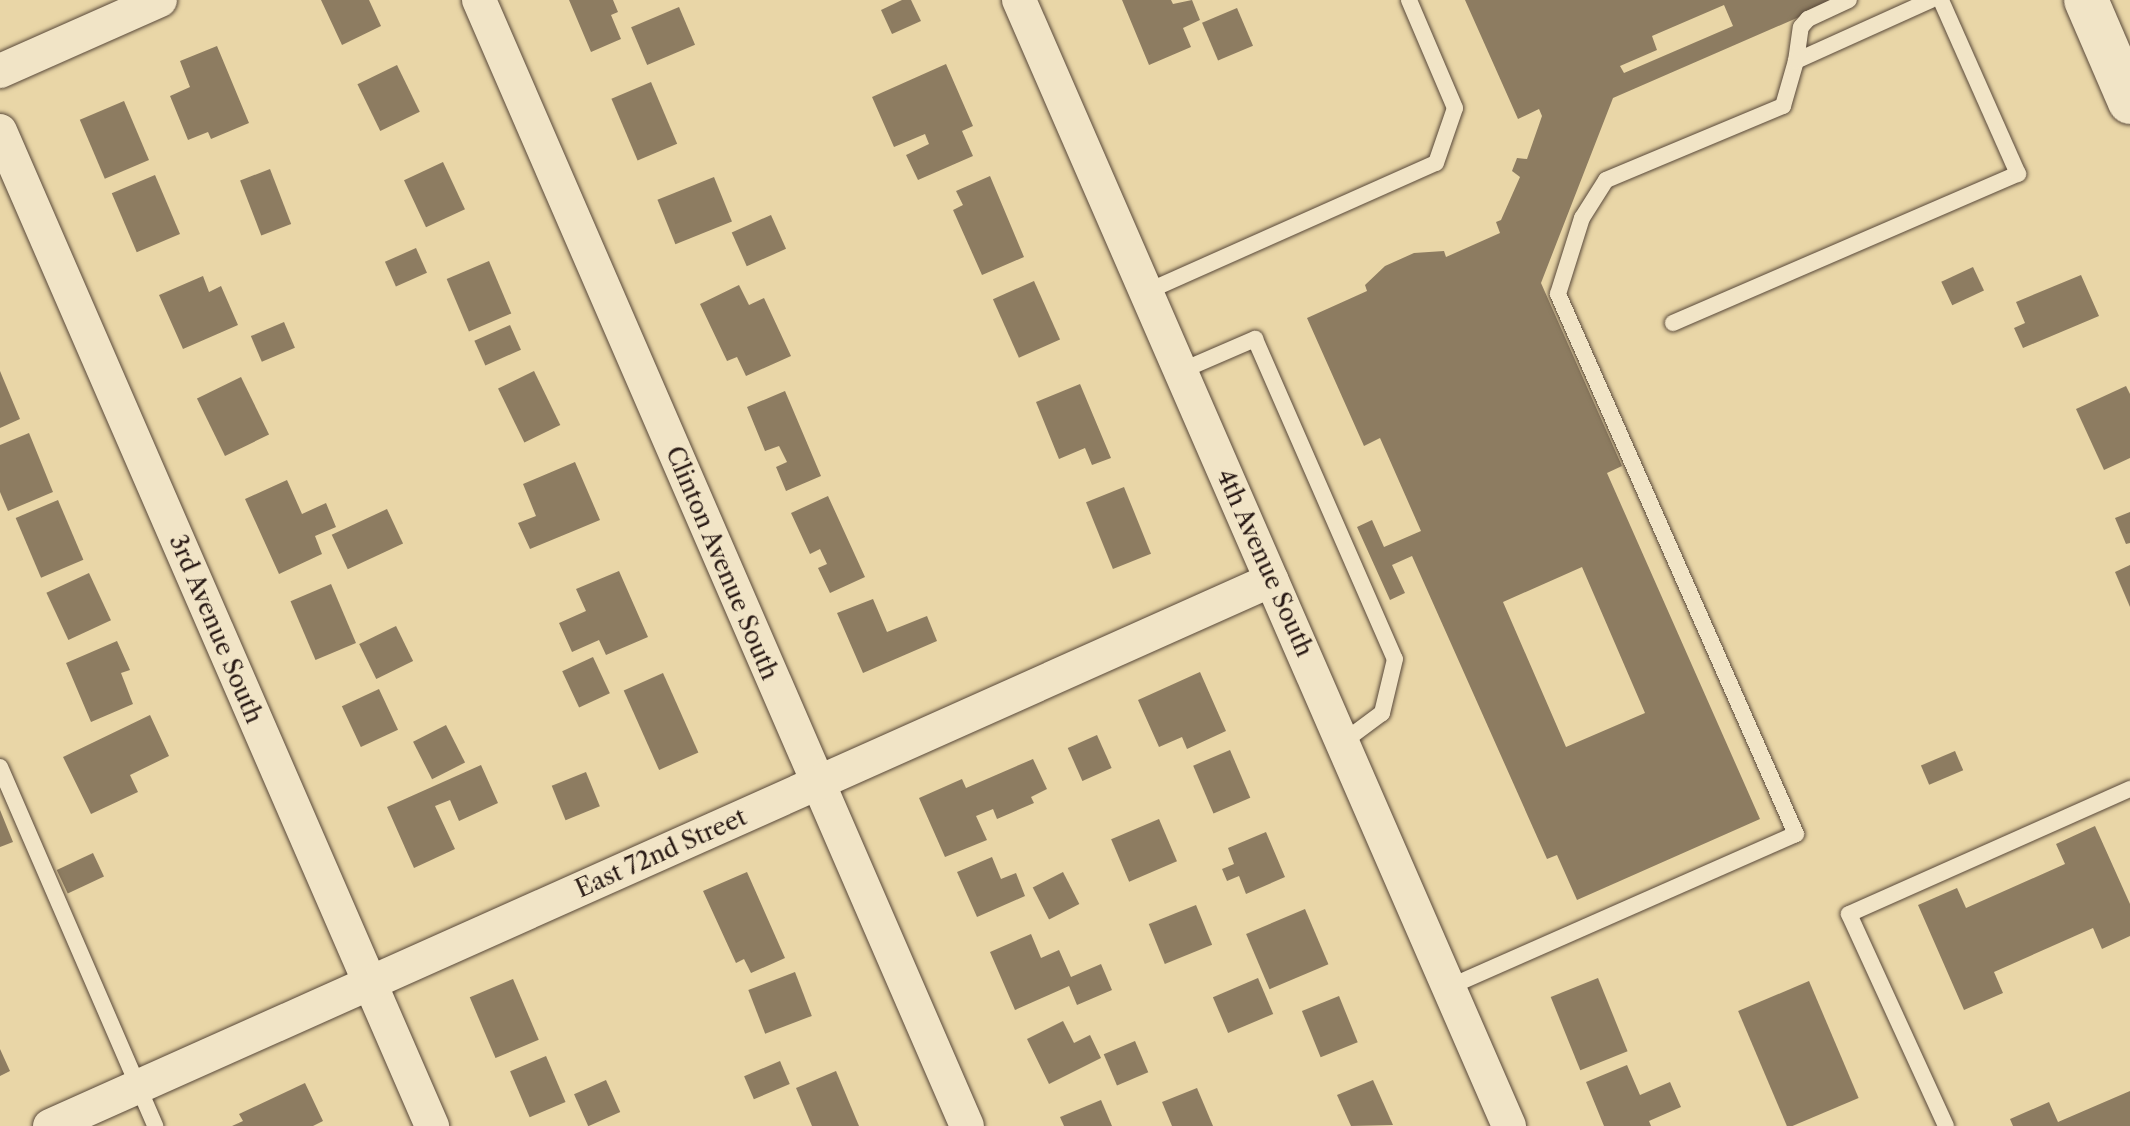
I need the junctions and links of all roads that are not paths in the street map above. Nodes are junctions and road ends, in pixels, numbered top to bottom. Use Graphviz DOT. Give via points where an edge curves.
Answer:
graph roads {
  1 [pos="160,0"];
  2 [pos="479,0"];
  3 [pos="1019,0"];
  4 [pos="1409,0"];
  5 [pos="1849,0"];
  6 [pos="1931,0"];
  7 [pos="1941,0"];
  8 [pos="2086,0"];
  9 [pos="1796,61"];
  10 [pos="0,71"];
  11 [pos="2130,102"];
  12 [pos="0,131"];
  13 [pos="1146,292"];
  14 [pos="1673,323"];
  15 [pos="1181,371"];
  16 [pos="1272,580"];
  17 [pos="1343,742"];
  18 [pos="0,767"];
  19 [pos="818,784"];
  20 [pos="2130,789"];
  21 [pos="369,983"];
  22 [pos="1449,987"];
  23 [pos="138,1086"];
  24 [pos="50,1126"];
  25 [pos="155,1126"];
  26 [pos="432,1126"];
  27 [pos="967,1126"];
  28 [pos="1509,1126"];
  29 [pos="1946,1126"];
  1 -- 10 [label="street"];
  2 -- 19 [label="street, Clinton Avenue South"];
  3 -- 13 [label="street, 4th Avenue South"];
  4 -- 13 [label="lane" via="1455,108 1436,163"];
  5 -- 9 [label="lane" via="1801,27"];
  6 -- 9 [label="lane"];
  7 -- 14 [label="lane" via="2018,174"];
  8 -- 11 [label="main road"];
  9 -- 22 [label="lane" via="1783,106 1606,180 1582,218 1558,294 1796,834"];
  12 -- 21 [label="street, 3rd Avenue South"];
  13 -- 15 [label="street, 4th Avenue South"];
  15 -- 16 [label="street, 4th Avenue South"];
  15 -- 17 [label="lane" via="1255,339 1395,659 1382,713"];
  16 -- 17 [label="street, 4th Avenue South"];
  16 -- 19 [label="street, East 72nd Street"];
  17 -- 22 [label="street, 4th Avenue South"];
  18 -- 23 [label="lane"];
  19 -- 21 [label="street, East 72nd Street"];
  19 -- 27 [label="street, Clinton Avenue South"];
  20 -- 29 [label="lane" via="1849,914"];
  21 -- 23 [label="street, East 72nd Street"];
  21 -- 26 [label="street, 3rd Avenue South"];
  22 -- 28 [label="street, 4th Avenue South"];
  23 -- 24 [label="street, East 72nd Street"];
  23 -- 25 [label="lane"];
}
